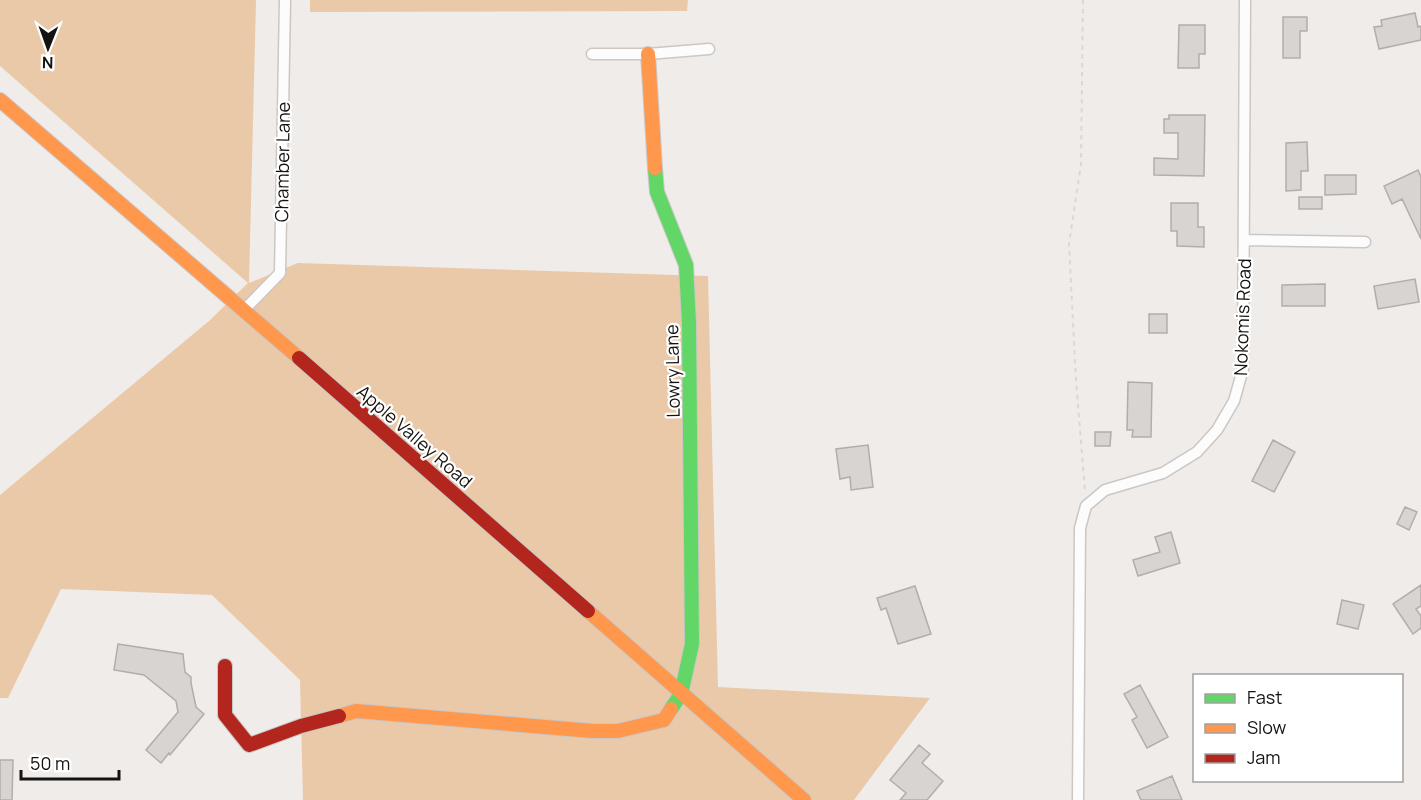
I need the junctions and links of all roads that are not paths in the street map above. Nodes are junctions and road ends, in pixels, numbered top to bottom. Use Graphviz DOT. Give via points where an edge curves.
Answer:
graph roads {
  1 [pos="285,0"];
  2 [pos="1245,0"];
  3 [pos="709,49"];
  4 [pos="592,54"];
  5 [pos="648,54"];
  6 [pos="0,100"];
  7 [pos="1244,240"];
  8 [pos="1365,242"];
  9 [pos="244,310"];
  10 [pos="225,666"];
  11 [pos="681,694"];
  12 [pos="804,800"];
  13 [pos="1078,800"];
  1 -- 9 [label="street, Chamber Lane" via="280,273"];
  2 -- 7 [label="street, Nokomis Road"];
  3 -- 5 [label="street"];
  4 -- 5 [label="street"];
  5 -- 11 [label="street, Lowry Lane" via="657,192 686,265 690,323 692,644"];
  6 -- 9 [label="street, Apple Valley Road"];
  7 -- 8 [label="street"];
  7 -- 13 [label="street, Nokomis Road" via="1243,369 1234,401 1218,430 1197,452 1163,473 1105,490 1086,506 1080,528"];
  9 -- 11 [label="street, Apple Valley Road"];
  10 -- 11 [label="street" via="225,715 249,746 356,711 618,731 664,720"];
  11 -- 12 [label="street, Apple Valley Road"];
}
